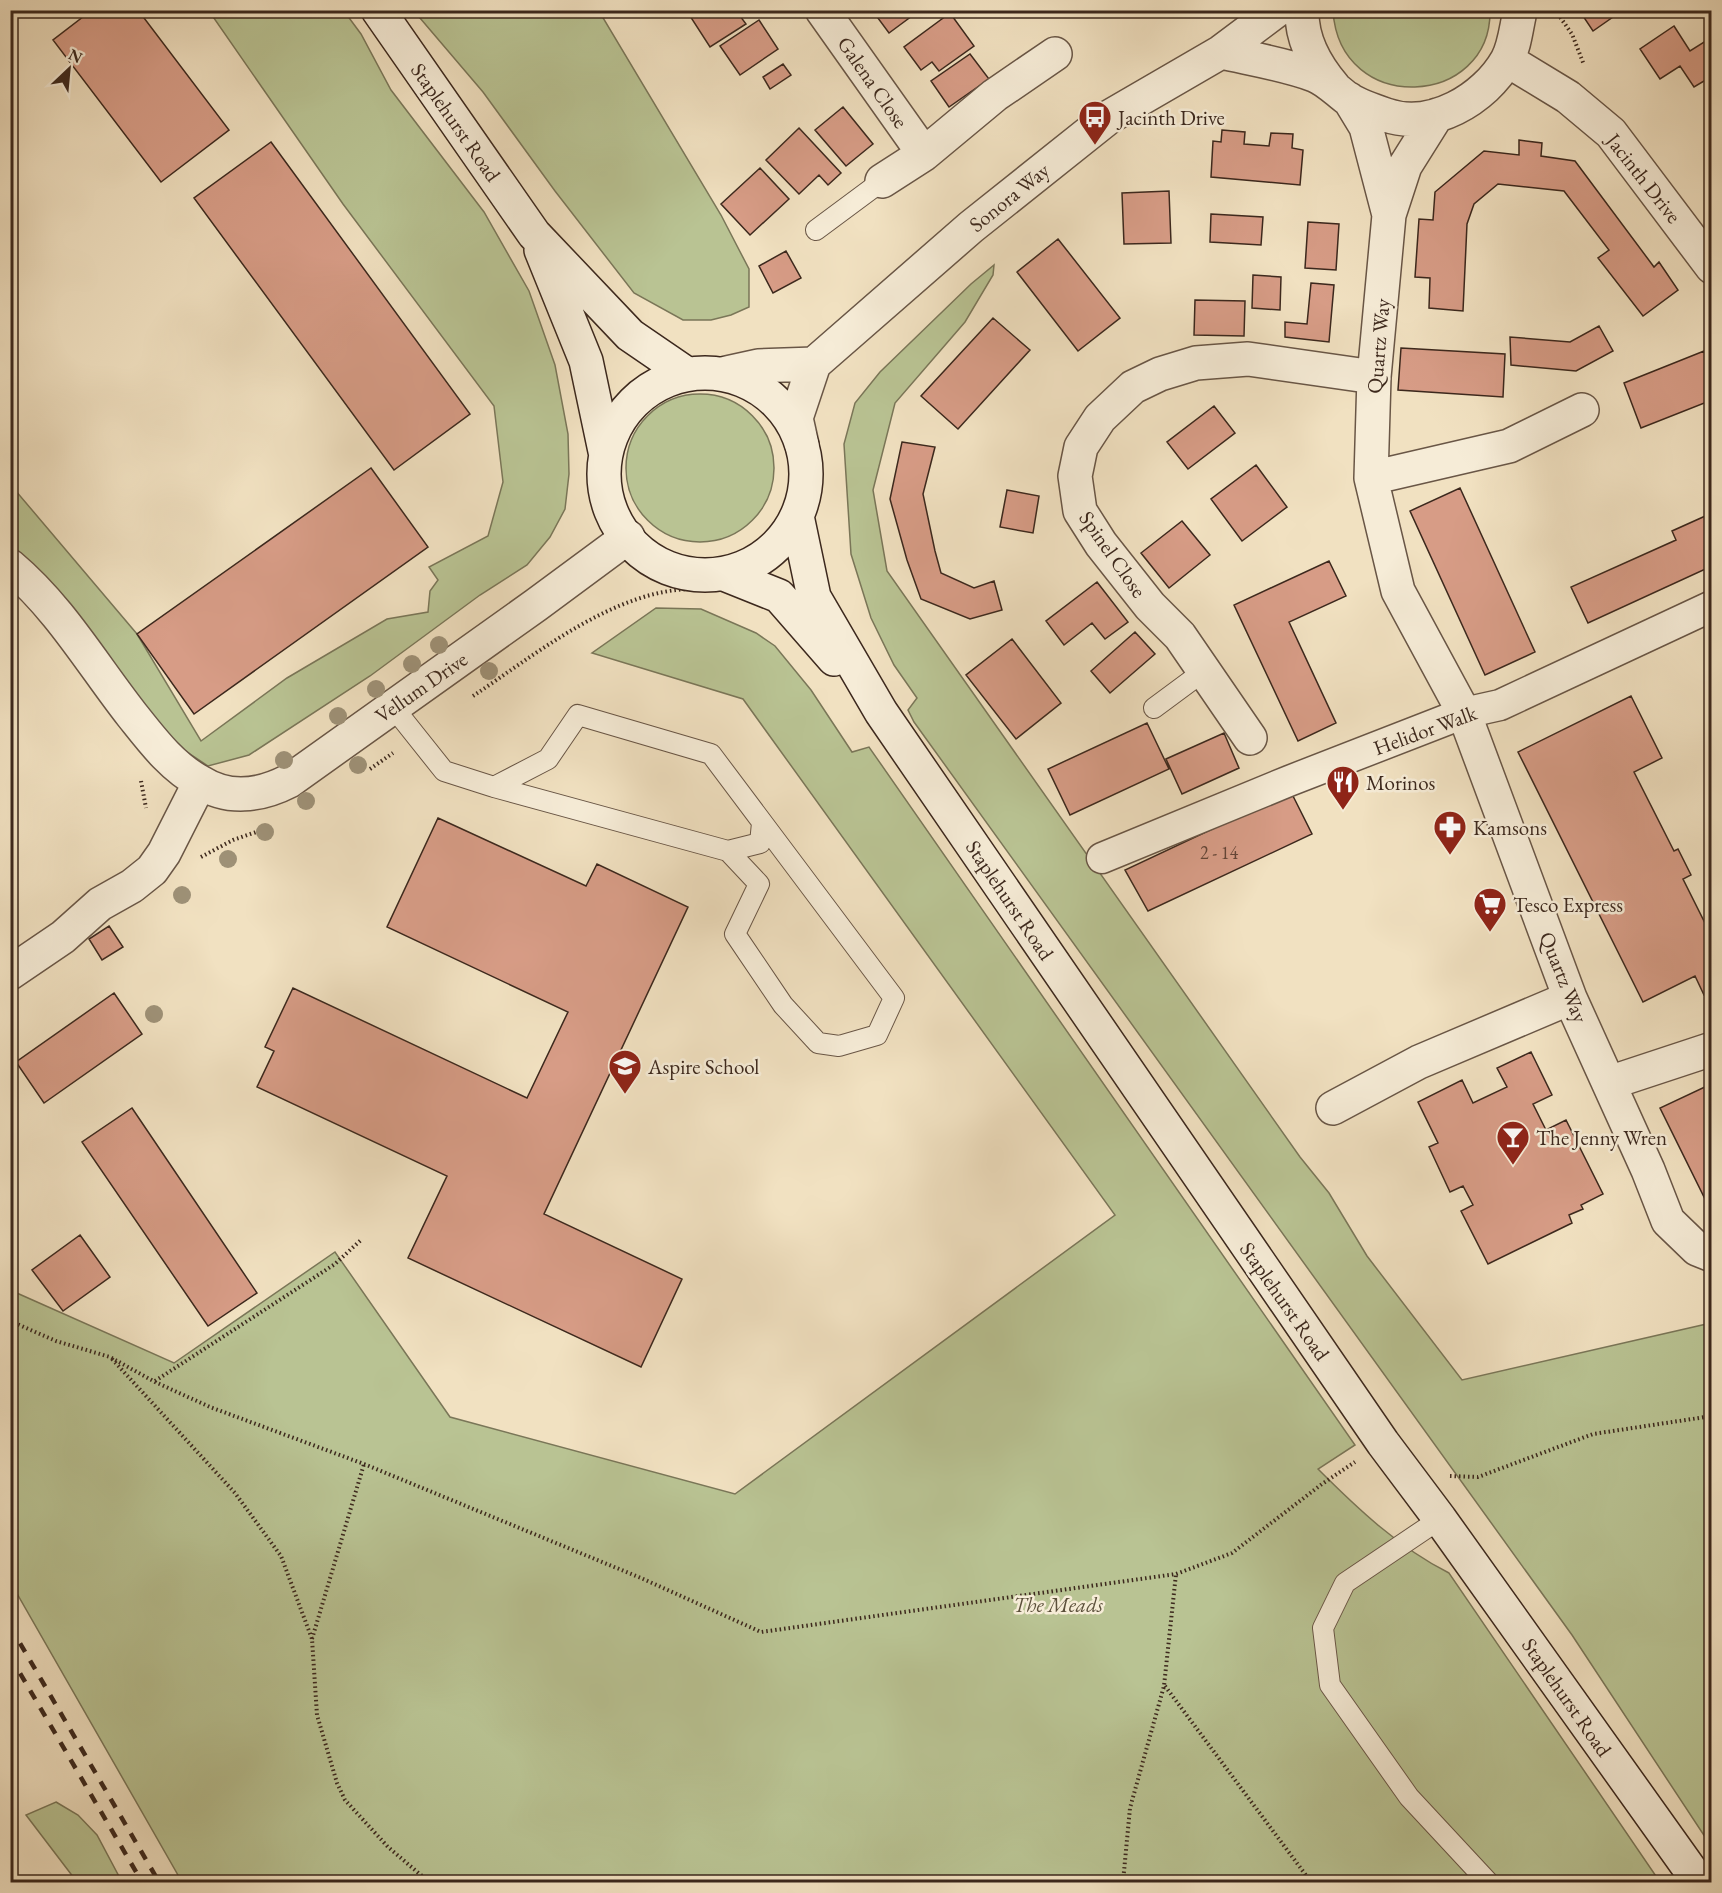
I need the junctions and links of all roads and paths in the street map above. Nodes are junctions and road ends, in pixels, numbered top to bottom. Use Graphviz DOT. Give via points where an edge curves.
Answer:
graph roads {
  1 [pos="378,10"];
  2 [pos="822,10"];
  3 [pos="1277,10"];
  4 [pos="1302,10"];
  5 [pos="1519,10"];
  6 [pos="1221,52"];
  7 [pos="1055,54"];
  8 [pos="1507,60"];
  9 [pos="1344,95"];
  10 [pos="1437,115"];
  11 [pos="924,154"];
  12 [pos="882,181"];
  13 [pos="1389,215"];
  14 [pos="816,230"];
  15 [pos="534,234"];
  16 [pos="1712,267"];
  17 [pos="814,364"];
  18 [pos="726,373"];
  19 [pos="687,374"];
  20 [pos="1374,377"];
  21 [pos="1582,410"];
  22 [pos="802,445"];
  23 [pos="605,451"];
  24 [pos="1371,478"];
  25 [pos="797,516"];
  26 [pos="628,537"];
  27 [pos="10,567"];
  28 [pos="713,582"];
  29 [pos="1712,606"];
  30 [pos="1204,671"];
  31 [pos="466,701"];
  32 [pos="393,707"];
  33 [pos="1154,708"];
  34 [pos="881,712"];
  35 [pos="1464,713"];
  36 [pos="416,737"];
  37 [pos="1250,738"];
  38 [pos="368,771"];
  39 [pos="200,782"];
  40 [pos="494,787"];
  41 [pos="762,823"];
  42 [pos="266,829"];
  43 [pos="173,837"];
  44 [pos="728,850"];
  45 [pos="1102,858"];
  46 [pos="10,973"];
  47 [pos="1570,998"];
  48 [pos="1712,1049"];
  49 [pos="1609,1083"];
  50 [pos="1333,1108"];
  51 [pos="362,1239"];
  52 [pos="1712,1255"];
  53 [pos="10,1322"];
  54 [pos="110,1357"];
  55 [pos="154,1382"];
  56 [pos="1712,1416"];
  57 [pos="1383,1443"];
  58 [pos="364,1464"];
  59 [pos="1440,1476"];
  60 [pos="1440,1519"];
  61 [pos="1176,1574"];
  62 [pos="312,1639"];
  63 [pos="1164,1686"];
  64 [pos="429,1882"];
  65 [pos="1123,1882"];
  66 [pos="1311,1882"];
  67 [pos="1488,1882"];
  68 [pos="1699,1882"];
  1 -- 15 [label="street, Staplehurst Road"];
  2 -- 11 [label="street, Galena Close"];
  3 -- 6 [label="street, Sonora Way"];
  4 -- 9 [label="street" via="1309,49 1321,72"];
  5 -- 8 [label="street"];
  6 -- 9 [label="street" via="1316,76"];
  6 -- 17 [label="street, Sonora Way" via="1109,117 971,227"];
  7 -- 11 [label="street" via="995,95"];
  8 -- 10 [label="street" via="1484,90 1463,105"];
  8 -- 16 [label="street, Jacinth Drive" via="1568,97 1611,133"];
  9 -- 10 [label="street" via="1389,116"];
  9 -- 13 [label="street, Quartz Way" via="1366,127"];
  10 -- 13 [label="street, Quartz Way" via="1405,166"];
  11 -- 12 [label="street"];
  12 -- 14 [label="lane"];
  13 -- 20 [label="street, Quartz Way"];
  15 -- 19 [label="street, Staplehurst Road" via="630,335"];
  15 -- 23 [label="street, Staplehurst Road" via="586,361"];
  17 -- 18 [label="street" via="758,366"];
  17 -- 22 [label="street" via="796,418"];
  18 -- 19 [label="street"];
  18 -- 22 [label="street" via="765,393 791,417"];
  19 -- 23 [label="street" via="659,383 634,400 616,423"];
  20 -- 24 [label="street, Quartz Way"];
  20 -- 30 [label="street, Spinel Close" via="1248,359 1196,363 1133,387 1100,418 1082,447 1075,476 1080,511 1101,544"];
  21 -- 24 [label="street" via="1509,446"];
  22 -- 25 [label="street" via="805,493"];
  23 -- 26 [label="street" via="603,484 611,516"];
  24 -- 35 [label="street, Quartz Way" via="1398,591"];
  25 -- 28 [label="street" via="780,543 754,564"];
  25 -- 34 [label="street, Staplehurst Road" via="814,597"];
  26 -- 28 [label="street" via="657,564"];
  26 -- 32 [label="street, Vellum Drive"];
  27 -- 39 [label="street, Vellum Drive" via="50,605 165,755"];
  28 -- 31 [label="path" via="668,591 602,613"];
  28 -- 34 [label="street, Staplehurst Road" via="779,597"];
  29 -- 35 [label="street, Helidor Walk" via="1500,705"];
  30 -- 33 [label="lane"];
  30 -- 37 [label="street, Spinel Close"];
  32 -- 36 [label="lane"];
  32 -- 39 [label="street, Vellum Drive" via="289,781 263,792 226,793"];
  34 -- 57 [label="street, Staplehurst Road"];
  35 -- 45 [label="street, Helidor Walk"];
  35 -- 47 [label="street, Quartz Way"];
  36 -- 38 [label="path"];
  36 -- 40 [label="lane" via="444,771"];
  39 -- 43 [label="street"];
  40 -- 41 [label="lane" via="548,759 578,715 711,754"];
  40 -- 44 [label="lane"];
  41 -- 44 [label="lane" via="760,843"];
  41 -- 44 [label="lane" via="894,998 877,1035 839,1046 818,1043 783,1005 735,934 759,884"];
  42 -- 43 [label="path" via="233,840 202,858"];
  43 -- 46 [label="street" via="143,877 100,904 63,937"];
  47 -- 49 [label="street, Quartz Way"];
  47 -- 50 [label="street" via="1419,1062"];
  48 -- 49 [label="street"];
  49 -- 52 [label="street, Quartz Way" via="1668,1221 1697,1249"];
  51 -- 55 [label="path" via="335,1264"];
  53 -- 54 [label="path"];
  54 -- 55 [label="path"];
  54 -- 62 [label="path" via="235,1492 281,1556"];
  55 -- 58 [label="path"];
  56 -- 59 [label="path" via="1593,1434 1478,1477"];
  57 -- 60 [label="street, Staplehurst Road"];
  57 -- 61 [label="path" via="1322,1484 1232,1554"];
  58 -- 61 [label="path" via="761,1632"];
  58 -- 62 [label="path"];
  60 -- 67 [label="lane" via="1345,1583 1323,1628 1330,1685 1409,1797"];
  60 -- 68 [label="street, Staplehurst Road"];
  61 -- 63 [label="path"];
  62 -- 64 [label="path" via="317,1715 345,1800 388,1847"];
  63 -- 65 [label="path" via="1130,1808"];
  63 -- 66 [label="path"];
}
